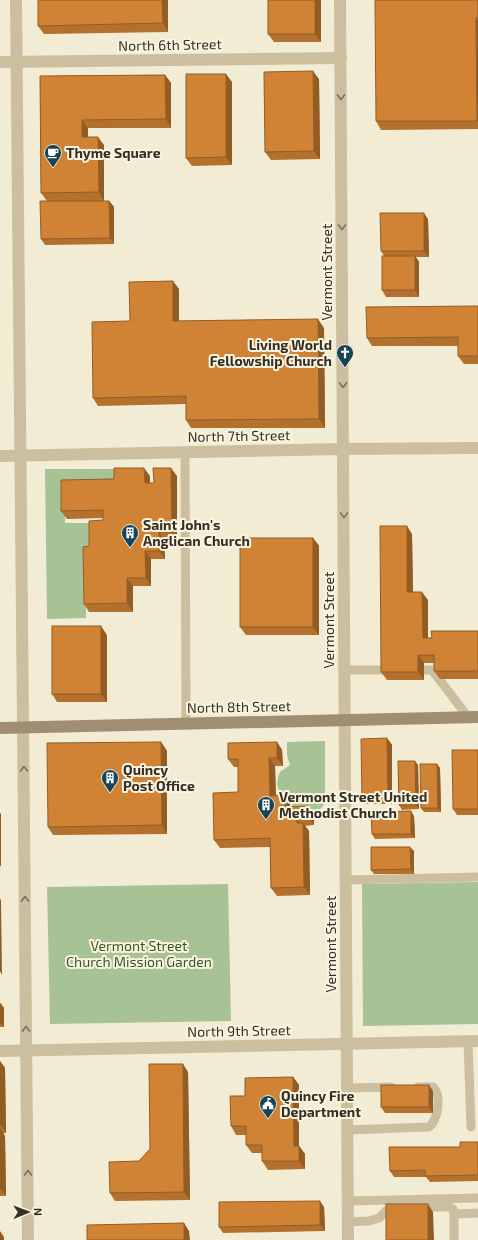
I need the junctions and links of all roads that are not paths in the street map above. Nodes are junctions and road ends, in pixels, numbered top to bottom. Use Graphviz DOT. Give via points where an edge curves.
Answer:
graph roads {
  1 [pos="16,0"];
  2 [pos="340,0"];
  3 [pos="341,58"];
  4 [pos="0,62"];
  5 [pos="17,62"];
  6 [pos="478,448"];
  7 [pos="344,449"];
  8 [pos="185,453"];
  9 [pos="0,456"];
  10 [pos="21,456"];
  11 [pos="344,670"];
  12 [pos="387,670"];
  13 [pos="424,670"];
  14 [pos="473,717"];
  15 [pos="344,720"];
  16 [pos="186,723"];
  17 [pos="24,727"];
  18 [pos="0,728"];
  19 [pos="478,877"];
  20 [pos="345,880"];
  21 [pos="473,1041"];
  22 [pos="346,1044"];
  23 [pos="26,1050"];
  24 [pos="0,1051"];
  25 [pos="347,1088"];
  26 [pos="471,1127"];
  27 [pos="347,1130"];
  28 [pos="478,1198"];
  29 [pos="348,1201"];
  30 [pos="478,1213"];
  31 [pos="454,1214"];
  32 [pos="348,1222"];
  33 [pos="28,1240"];
  34 [pos="348,1240"];
  35 [pos="454,1240"];
  1 -- 5 [label="street"];
  2 -- 3 [label="street, Vermont Street"];
  3 -- 5 [label="street, North 6th Street"];
  3 -- 7 [label="street, Vermont Street, one-way"];
  4 -- 5 [label="street, North 6th Street"];
  5 -- 10 [label="street"];
  6 -- 7 [label="street, North 7th Street"];
  7 -- 8 [label="street, North 7th Street"];
  7 -- 11 [label="street, Vermont Street, one-way"];
  8 -- 10 [label="street, North 7th Street"];
  8 -- 16 [label="lane"];
  9 -- 10 [label="street, North 7th Street"];
  10 -- 17 [label="street"];
  11 -- 12 [label="lane"];
  11 -- 15 [label="street, Vermont Street"];
  13 -- 14 [label="lane" via="432,670"];
  14 -- 15 [label="street, North 8th Street"];
  15 -- 16 [label="street, North 8th Street"];
  15 -- 20 [label="street, Vermont Street"];
  16 -- 17 [label="street, North 8th Street"];
  17 -- 18 [label="street, North 8th Street"];
  23 -- 17 [label="street, one-way"];
  19 -- 20 [label="lane"];
  20 -- 22 [label="street, Vermont Street"];
  21 -- 22 [label="street, North 9th Street"];
  21 -- 26 [label="lane"];
  22 -- 23 [label="street, North 9th Street"];
  22 -- 25 [label="street, Vermont Street"];
  23 -- 24 [label="street, North 9th Street"];
  33 -- 23 [label="street, one-way"];
  25 -- 27 [label="street, Vermont Street"];
  25 -- 27 [label="lane" via="429,1086 433,1087 438,1095 437,1114 434,1123 429,1126"];
  27 -- 29 [label="street, Vermont Street"];
  28 -- 29 [label="lane"];
  29 -- 32 [label="street, Vermont Street"];
  30 -- 31 [label="lane"];
  31 -- 32 [label="lane" via="449,1206 398,1208 387,1210 385,1217"];
  31 -- 35 [label="lane"];
  32 -- 34 [label="street, Vermont Street"];
}
